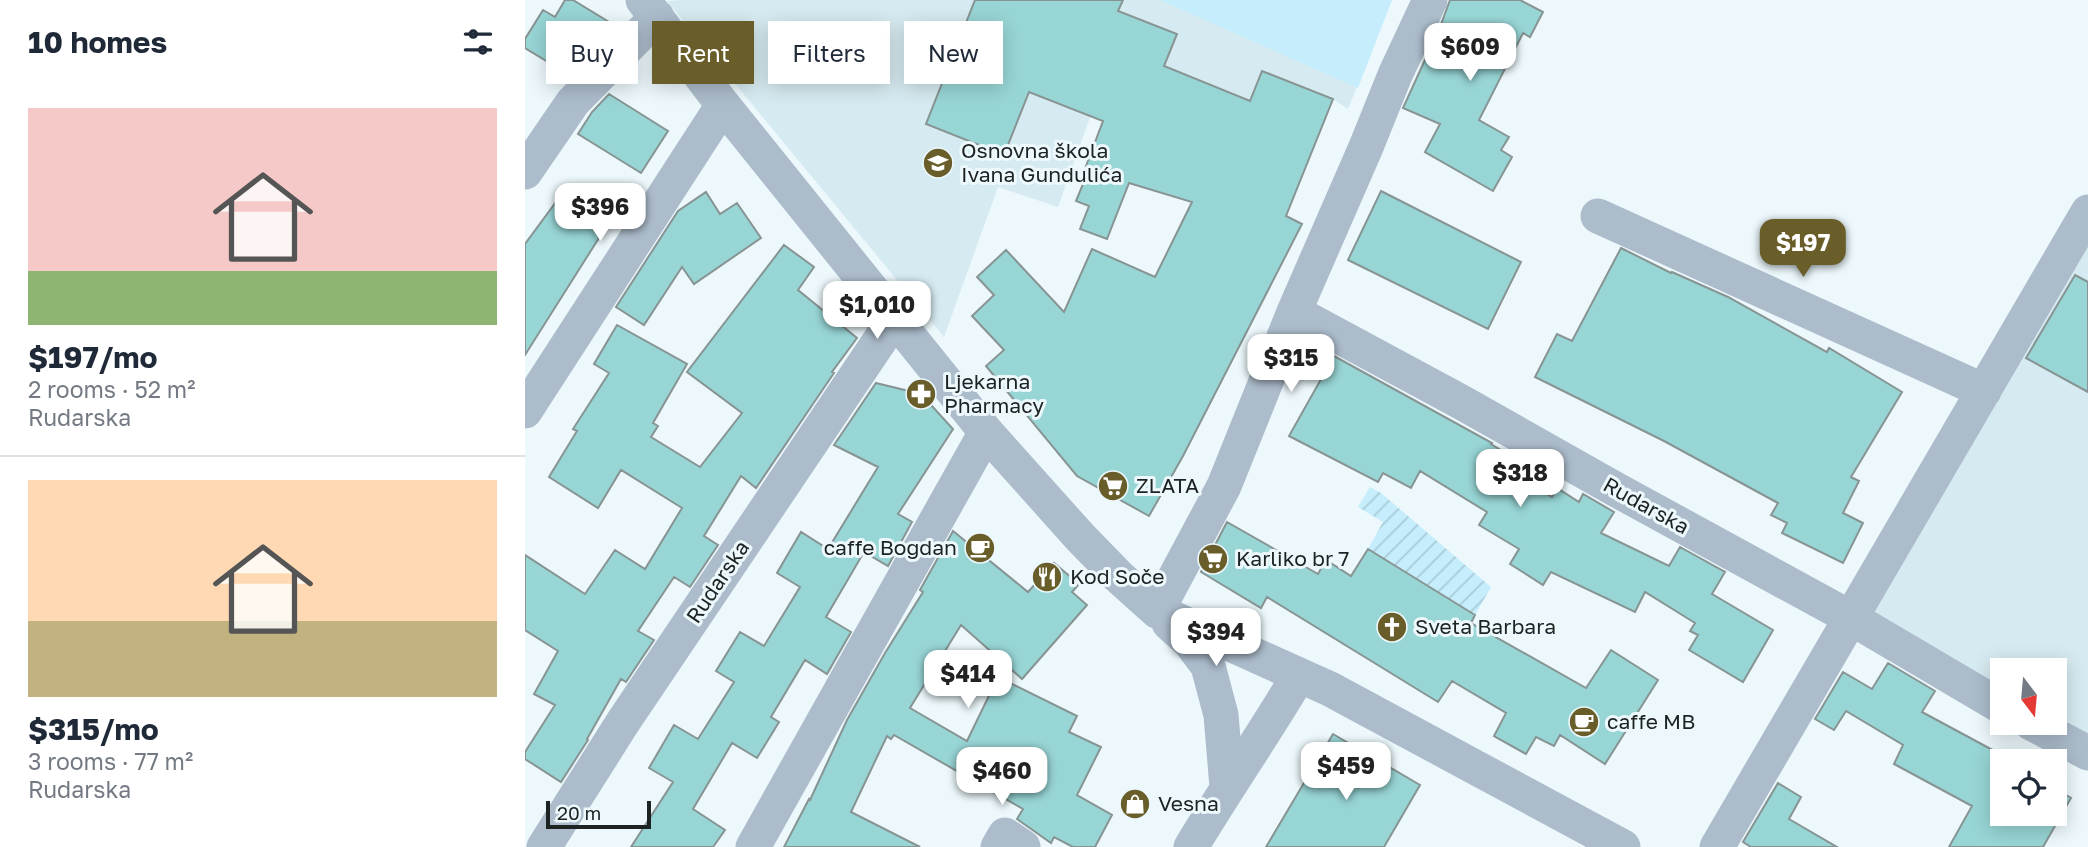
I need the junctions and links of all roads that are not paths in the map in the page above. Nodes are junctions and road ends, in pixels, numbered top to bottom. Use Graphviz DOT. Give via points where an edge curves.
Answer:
graph roads {
  1 [pos="1430,0"];
  2 [pos="650,9"];
  3 [pos="723,105"];
  4 [pos="525,172"];
  5 [pos="2088,212"];
  6 [pos="1598,216"];
  7 [pos="1294,312"];
  8 [pos="895,318"];
  9 [pos="1984,391"];
  10 [pos="525,411"];
  11 [pos="986,432"];
  12 [pos="1157,611"];
  13 [pos="1851,618"];
  14 [pos="1299,675"];
  15 [pos="1990,700"];
  16 [pos="2055,735"];
  17 [pos="2088,752"];
  18 [pos="1227,787"];
  19 [pos="544,847"];
  20 [pos="753,847"];
  21 [pos="998,847"];
  22 [pos="1023,847"];
  23 [pos="1191,847"];
  24 [pos="1623,847"];
  25 [pos="1717,847"];
  1 -- 7 [label="street"];
  2 -- 3 [label="street"];
  2 -- 4 [label="street" via="573,102"];
  3 -- 8 [label="street"];
  3 -- 10 [label="street"];
  5 -- 9 [label="street"];
  6 -- 9 [label="street"];
  7 -- 12 [label="street" via="1224,486"];
  7 -- 13 [label="street, Rudarska"];
  8 -- 11 [label="street"];
  8 -- 19 [label="street, Rudarska"];
  9 -- 13 [label="street"];
  11 -- 12 [label="street" via="1080,537"];
  11 -- 20 [label="street"];
  12 -- 14 [label="street"];
  12 -- 18 [label="street" via="1208,666 1221,715"];
  13 -- 15 [label="street, Rudarska"];
  13 -- 25 [label="street"];
  14 -- 18 [label="street"];
  14 -- 24 [label="street"];
  16 -- 17 [label="street"];
  18 -- 23 [label="street"];
  21 -- 22 [label="street" via="1005,835"];
}
